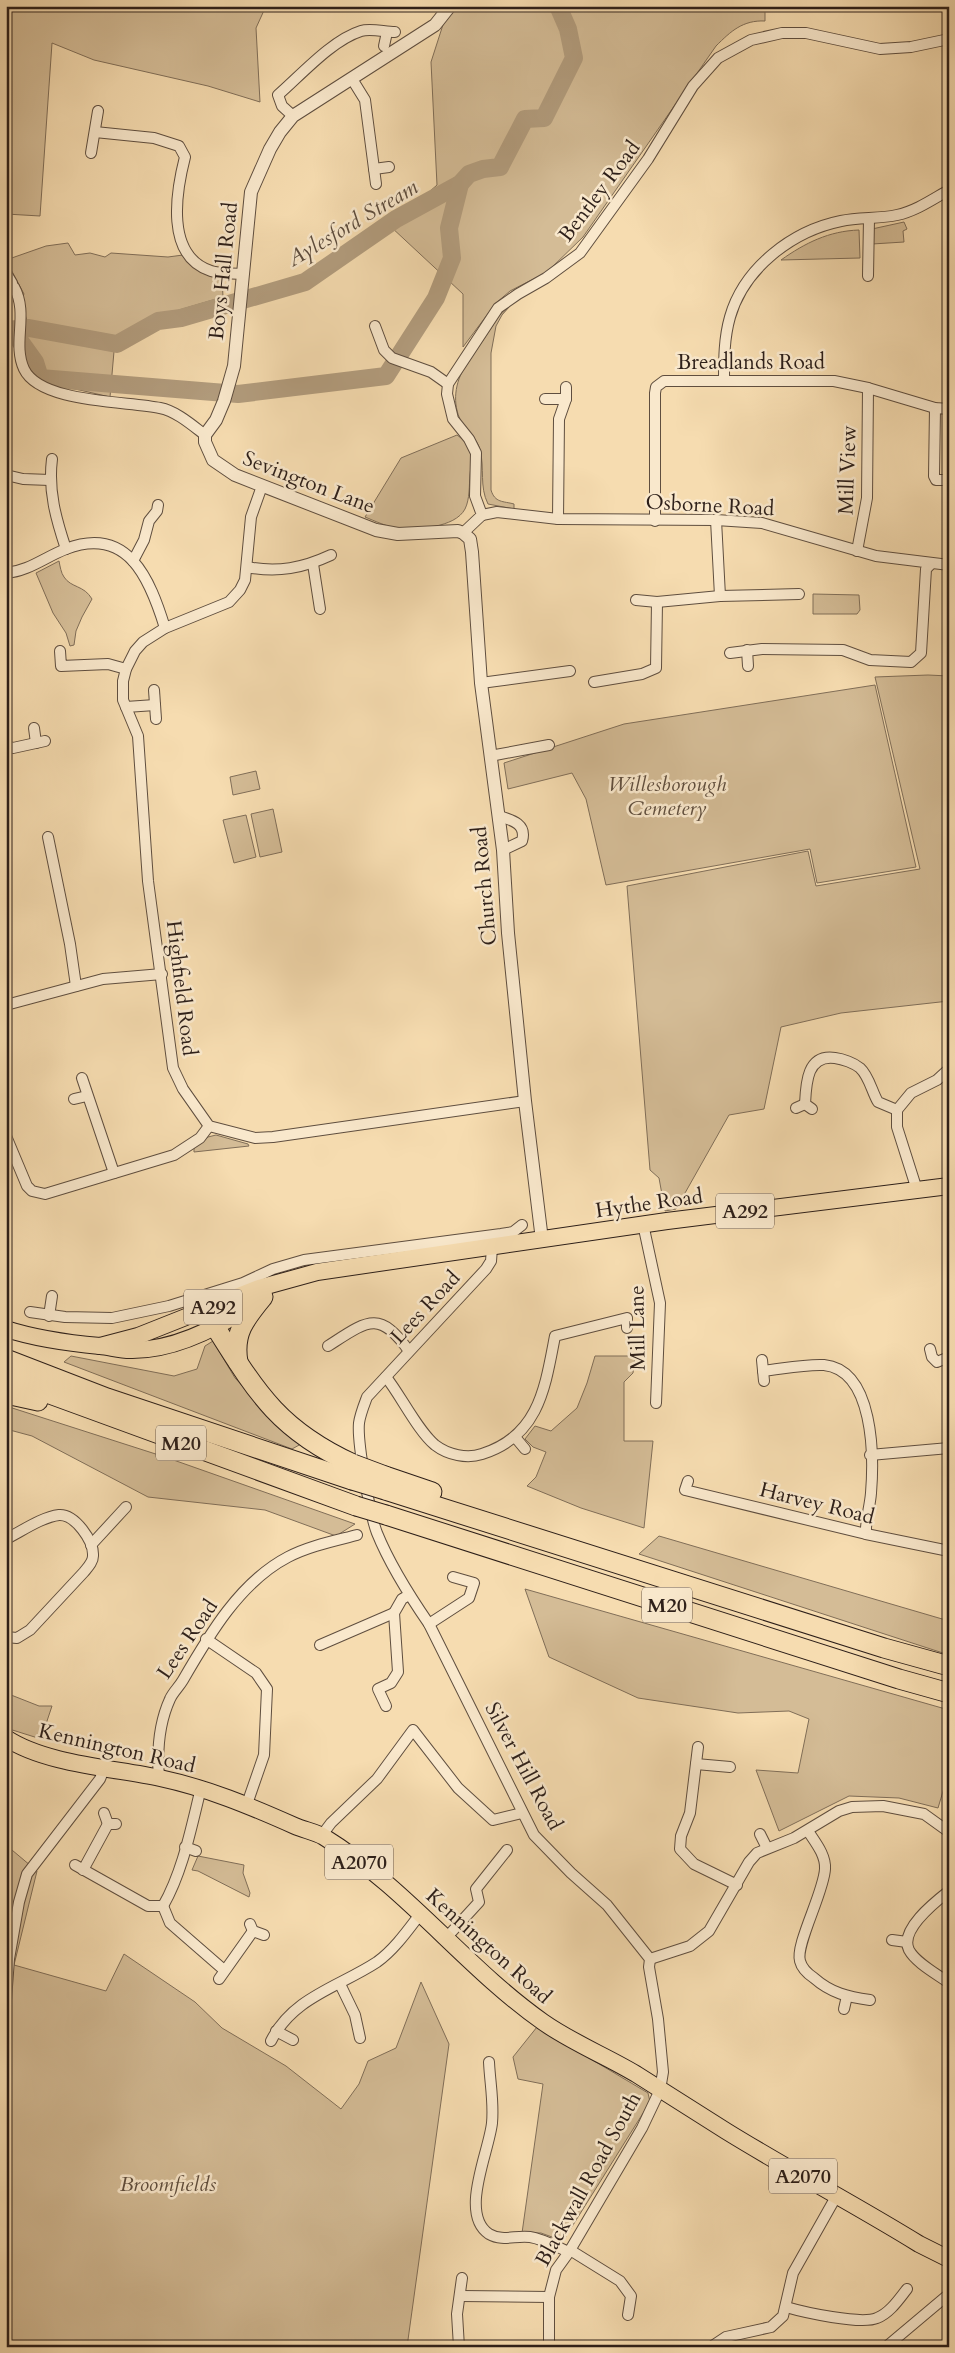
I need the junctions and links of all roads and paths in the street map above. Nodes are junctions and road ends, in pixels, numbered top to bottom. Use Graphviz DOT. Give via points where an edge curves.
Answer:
graph roads {
  1 [pos="450,6"];
  2 [pos="949,39"];
  3 [pos="384,46"];
  4 [pos="352,79"];
  5 [pos="98,111"];
  6 [pos="293,116"];
  7 [pos="95,132"];
  8 [pos="91,153"];
  9 [pos="389,167"];
  10 [pos="374,169"];
  11 [pos="376,184"];
  12 [pos="949,190"];
  13 [pos="869,219"];
  14 [pos="6,273"];
  15 [pos="242,274"];
  16 [pos="868,276"];
  17 [pos="375,326"];
  18 [pos="724,381"];
  19 [pos="448,384"];
  20 [pos="566,387"];
  21 [pos="868,388"];
  22 [pos="545,399"];
  23 [pos="566,399"];
  24 [pos="935,408"];
  25 [pos="949,409"];
  26 [pos="205,435"];
  27 [pos="52,459"];
  28 [pos="6,475"];
  29 [pos="50,480"];
  30 [pos="949,480"];
  31 [pos="262,486"];
  32 [pos="158,505"];
  33 [pos="482,514"];
  34 [pos="558,519"];
  35 [pos="716,520"];
  36 [pos="655,521"];
  37 [pos="463,533"];
  38 [pos="66,549"];
  39 [pos="857,551"];
  40 [pos="332,555"];
  41 [pos="133,561"];
  42 [pos="313,564"];
  43 [pos="931,564"];
  44 [pos="949,565"];
  45 [pos="247,567"];
  46 [pos="6,573"];
  47 [pos="799,594"];
  48 [pos="720,596"];
  49 [pos="636,600"];
  50 [pos="657,602"];
  51 [pos="320,609"];
  52 [pos="165,628"];
  53 [pos="747,650"];
  54 [pos="60,651"];
  55 [pos="730,653"];
  56 [pos="748,666"];
  57 [pos="126,669"];
  58 [pos="570,671"];
  59 [pos="594,682"];
  60 [pos="481,683"];
  61 [pos="154,690"];
  62 [pos="155,705"];
  63 [pos="126,707"];
  64 [pos="156,719"];
  65 [pos="34,728"];
  66 [pos="549,745"];
  67 [pos="6,746"];
  68 [pos="490,756"];
  69 [pos="499,816"];
  70 [pos="48,837"];
  71 [pos="502,850"];
  72 [pos="162,974"];
  73 [pos="76,986"];
  74 [pos="6,1005"];
  75 [pos="949,1014"];
  76 [pos="949,1025"];
  77 [pos="949,1069"];
  78 [pos="82,1078"];
  79 [pos="87,1096"];
  80 [pos="74,1099"];
  81 [pos="524,1101"];
  82 [pos="804,1107"];
  83 [pos="897,1110"];
  84 [pos="209,1126"];
  85 [pos="6,1136"];
  86 [pos="114,1173"];
  87 [pos="949,1186"];
  88 [pos="917,1190"];
  89 [pos="643,1224"];
  90 [pos="522,1225"];
  91 [pos="542,1240"];
  92 [pos="444,1247"];
  93 [pos="492,1248"];
  94 [pos="287,1272"];
  95 [pos="52,1296"];
  96 [pos="263,1297"];
  97 [pos="30,1312"];
  98 [pos="49,1316"];
  99 [pos="216,1328"];
  100 [pos="627,1328"];
  101 [pos="6,1329"];
  102 [pos="138,1336"];
  103 [pos="100,1346"];
  104 [pos="328,1346"];
  105 [pos="930,1349"];
  106 [pos="409,1351"];
  107 [pos="949,1357"];
  108 [pos="6,1359"];
  109 [pos="762,1360"];
  110 [pos="239,1363"];
  111 [pos="386,1377"];
  112 [pos="6,1378"];
  113 [pos="6,1394"];
  114 [pos="656,1403"];
  115 [pos="120,1421"];
  116 [pos="515,1437"];
  117 [pos="949,1448"];
  118 [pos="525,1449"];
  119 [pos="870,1455"];
  120 [pos="352,1472"];
  121 [pos="688,1481"];
  122 [pos="126,1508"];
  123 [pos="381,1523"];
  124 [pos="866,1534"];
  125 [pos="357,1535"];
  126 [pos="6,1539"];
  127 [pos="91,1545"];
  128 [pos="949,1551"];
  129 [pos="453,1577"];
  130 [pos="409,1595"];
  131 [pos="394,1613"];
  132 [pos="428,1624"];
  133 [pos="6,1636"];
  134 [pos="206,1639"];
  135 [pos="320,1645"];
  136 [pos="949,1666"];
  137 [pos="949,1693"];
  138 [pos="386,1706"];
  139 [pos="6,1738"];
  140 [pos="698,1747"];
  141 [pos="696,1764"];
  142 [pos="730,1766"];
  143 [pos="104,1769"];
  144 [pos="159,1778"];
  145 [pos="201,1788"];
  146 [pos="247,1804"];
  147 [pos="104,1813"];
  148 [pos="522,1813"];
  149 [pos="808,1831"];
  150 [pos="949,1832"];
  151 [pos="760,1834"];
  152 [pos="322,1836"];
  153 [pos="767,1848"];
  154 [pos="507,1850"];
  155 [pos="182,1851"];
  156 [pos="196,1851"];
  157 [pos="737,1885"];
  158 [pos="949,1892"];
  159 [pos="162,1906"];
  160 [pos="421,1913"];
  161 [pos="264,1935"];
  162 [pos="447,1937"];
  163 [pos="892,1940"];
  164 [pos="907,1942"];
  165 [pos="648,1956"];
  166 [pos="949,1983"];
  167 [pos="340,1984"];
  168 [pos="847,1996"];
  169 [pos="6,2000"];
  170 [pos="870,2000"];
  171 [pos="844,2009"];
  172 [pos="356,2022"];
  173 [pos="345,2024"];
  174 [pos="276,2031"];
  175 [pos="360,2038"];
  176 [pos="293,2040"];
  177 [pos="272,2041"];
  178 [pos="489,2062"];
  179 [pos="660,2090"];
  180 [pos="837,2196"];
  181 [pos="570,2251"];
  182 [pos="949,2259"];
  183 [pos="462,2278"];
  184 [pos="907,2289"];
  185 [pos="949,2294"];
  186 [pos="461,2296"];
  187 [pos="549,2297"];
  188 [pos="786,2307"];
  189 [pos="628,2314"];
  190 [pos="459,2347"];
  191 [pos="549,2347"];
  192 [pos="711,2347"];
  193 [pos="886,2347"];
  1 -- 4 [label="street, Boys Hall Road" via="435,25"];
  2 -- 19 [label="street, Bentley Road" via="911,48 880,48 806,33 782,33 751,40 718,58 693,86 648,159 580,253 498,308"];
  3 -- 6 [label="street" via="391,32 362,30 345,38 278,95 282,106"];
  4 -- 6 [label="street, Boys Hall Road"];
  4 -- 10 [label="street" via="365,100"];
  5 -- 7 [label="street"];
  6 -- 15 [label="street, Boys Hall Road" via="270,149 251,192"];
  7 -- 8 [label="street"];
  7 -- 15 [label="street" via="154,138 179,146 185,157 177,223 185,249 207,270"];
  9 -- 10 [label="street"];
  10 -- 11 [label="street"];
  12 -- 13 [label="street" via="908,212"];
  13 -- 16 [label="street"];
  13 -- 18 [label="street" via="842,221 804,234 764,262 730,315 725,337"];
  14 -- 26 [label="street" via="21,298 20,350 24,368 31,378 68,395 161,408 188,421"];
  15 -- 26 [label="street, Boys Hall Road" via="234,366 224,401"];
  17 -- 19 [label="street" via="384,350 396,360 431,372"];
  18 -- 21 [label="street, Breadlands Road" via="834,381"];
  18 -- 36 [label="street, Breadlands Road" via="668,380 656,387"];
  19 -- 33 [label="street" via="453,419 469,438 476,453 476,496"];
  20 -- 23 [label="street"];
  21 -- 24 [label="street, Breadlands Road"];
  21 -- 39 [label="street, Mill View" via="868,498"];
  22 -- 23 [label="street"];
  23 -- 34 [label="street" via="559,419"];
  24 -- 25 [label="street, Breadlands Road"];
  24 -- 30 [label="street" via="934,476 936,480"];
  26 -- 31 [label="street, Sevington Lane" via="213,460 235,476"];
  27 -- 29 [label="street"];
  28 -- 29 [label="street"];
  29 -- 38 [label="street" via="54,513"];
  31 -- 37 [label="street, Sevington Lane" via="376,530 398,534"];
  31 -- 45 [label="street, Highfield Road" via="251,517"];
  32 -- 41 [label="street"];
  33 -- 34 [label="street, Osborne Road" via="497,512"];
  33 -- 37 [label="street"];
  34 -- 36 [label="street, Osborne Road"];
  35 -- 36 [label="street, Osborne Road"];
  35 -- 39 [label="street, Osborne Road" via="775,526"];
  35 -- 48 [label="street"];
  37 -- 60 [label="street, Church Road" via="470,539 472,552"];
  38 -- 41 [label="street" via="93,542 103,543 113,545"];
  38 -- 46 [label="street" via="24,570"];
  39 -- 43 [label="street, Osborne Road"];
  40 -- 42 [label="street"];
  41 -- 52 [label="street" via="146,578"];
  42 -- 45 [label="street" via="282,570"];
  42 -- 51 [label="street"];
  43 -- 44 [label="street, Osborne Road"];
  43 -- 53 [label="street" via="926,569 921,653 911,662 870,660 843,650"];
  45 -- 52 [label="street, Highfield Road" via="245,580 229,602"];
  47 -- 48 [label="street"];
  48 -- 50 [label="street"];
  49 -- 50 [label="street"];
  50 -- 59 [label="street" via="656,668 642,674"];
  52 -- 57 [label="street, Highfield Road" via="143,642"];
  53 -- 55 [label="street"];
  53 -- 56 [label="street"];
  54 -- 57 [label="street" via="61,666 108,664"];
  57 -- 63 [label="street, Highfield Road" via="123,692"];
  58 -- 60 [label="street"];
  60 -- 68 [label="street, Church Road"];
  61 -- 62 [label="street"];
  62 -- 63 [label="street"];
  62 -- 64 [label="street"];
  63 -- 72 [label="street, Highfield Road" via="138,736 148,880"];
  65 -- 67 [label="street" via="40,742 13,748"];
  66 -- 68 [label="street"];
  68 -- 69 [label="street, Church Road"];
  69 -- 71 [label="street, Church Road"];
  69 -- 71 [label="street" via="512,820 524,834 522,841"];
  70 -- 73 [label="street"];
  71 -- 81 [label="street, Church Road"];
  72 -- 73 [label="street" via="103,979"];
  72 -- 84 [label="street, Highfield Road" via="173,1068 183,1089"];
  73 -- 74 [label="street"];
  75 -- 76 [label="street"];
  77 -- 83 [label="street" via="937,1080 911,1093"];
  78 -- 79 [label="street"];
  79 -- 80 [label="street"];
  79 -- 86 [label="street"];
  81 -- 84 [label="street" via="273,1137 255,1138"];
  81 -- 91 [label="street, Church Road"];
  82 -- 83 [label="street" via="808,1071 820,1058 827,1057 861,1068 878,1102"];
  83 -- 88 [label="street" via="897,1127"];
  84 -- 86 [label="street" via="200,1138 174,1155"];
  85 -- 86 [label="street" via="24,1181 32,1192 45,1194"];
  87 -- 88 [label="main road, Hythe Road / A292"];
  88 -- 89 [label="main road, Hythe Road / A292"];
  89 -- 91 [label="main road, Hythe Road / A292"];
  89 -- 114 [label="street, Mill Lane" via="660,1303"];
  90 -- 92 [label="street, Hythe Road" via="514,1232"];
  91 -- 93 [label="main road, Hythe Road / A292"];
  92 -- 93 [label="main road, Hythe Road / A292"];
  92 -- 94 [label="main road, Hythe Road / A292" via="317,1272"];
  93 -- 106 [label="street, Lees Road" via="491,1261 486,1269"];
  94 -- 96 [label="main road, Hythe Road / A292"];
  94 -- 98 [label="street, Hythe Road" via="169,1306 112,1318"];
  94 -- 102 [label="main road, Hythe Road / A292" via="259,1288"];
  95 -- 98 [label="street"];
  96 -- 99 [label="main road, Hythe Road / A292"];
  96 -- 110 [label="highway, M20" via="240,1329 236,1342"];
  97 -- 98 [label="street, Hythe Road"];
  99 -- 102 [label="main road" via="206,1323 165,1336"];
  99 -- 103 [label="main road, Hythe Road / A292" via="150,1348 130,1350"];
  99 -- 110 [label="highway, M20"];
  100 -- 116 [label="street" via="627,1318 555,1336 541,1398 531,1419"];
  101 -- 103 [label="main road, Hythe Road / A292" via="48,1340"];
  102 -- 103 [label="main road, Hythe Road / A292"];
  104 -- 106 [label="street" via="355,1328 381,1322 397,1334"];
  105 -- 107 [label="street" via="937,1362"];
  106 -- 111 [label="street, Lees Road"];
  108 -- 120 [label="highway, M20" via="107,1398"];
  109 -- 119 [label="street" via="763,1376 824,1365 845,1374 860,1392 865,1405"];
  110 -- 120 [label="highway, M20" via="260,1395 284,1421"];
  111 -- 116 [label="street" via="437,1447 461,1456 474,1456 502,1446"];
  111 -- 123 [label="street, Lees Road" via="367,1398 359,1424 361,1451"];
  112 -- 115 [label="highway, M20"];
  113 -- 115 [label="highway, M20"];
  115 -- 123 [label="highway, M20, bridge" via="356,1506"];
  116 -- 118 [label="street"];
  117 -- 119 [label="street"];
  119 -- 124 [label="street" via="871,1492"];
  120 -- 136 [label="highway, M20, bridge" via="617,1565"];
  121 -- 124 [label="street, Harvey Road" via="686,1490"];
  122 -- 127 [label="street"];
  123 -- 130 [label="street, Silver Hill Road"];
  123 -- 137 [label="highway, M20"];
  124 -- 128 [label="street, Harvey Road"];
  125 -- 134 [label="street, Lees Road" via="328,1542 282,1561 235,1601"];
  126 -- 127 [label="street" via="52,1516 61,1515 88,1535"];
  127 -- 133 [label="street" via="94,1555 91,1564 30,1630 17,1638"];
  129 -- 132 [label="street" via="474,1584 469,1598"];
  130 -- 131 [label="street"];
  130 -- 132 [label="street, Silver Hill Road"];
  131 -- 135 [label="street"];
  131 -- 138 [label="street" via="398,1672 390,1683 378,1689"];
  132 -- 148 [label="street, Silver Hill Road"];
  134 -- 144 [label="street, Lees Road" via="170,1698 160,1736"];
  134 -- 146 [label="street" via="256,1673 267,1689 264,1756"];
  139 -- 143 [label="main road, Kennington Road / A2070" via="22,1748"];
  140 -- 141 [label="street"];
  141 -- 142 [label="street"];
  141 -- 157 [label="street" via="690,1813 680,1836 680,1849 694,1864"];
  143 -- 144 [label="main road, Kennington Road / A2070"];
  143 -- 169 [label="street" via="100,1779 27,1874 10,1950"];
  144 -- 145 [label="main road, Kennington Road / A2070"];
  145 -- 146 [label="main road, Kennington Road / A2070"];
  145 -- 155 [label="street"];
  146 -- 152 [label="main road, Kennington Road / A2070"];
  147 -- 159 [label="street" via="112,1824 79,1867 148,1906"];
  148 -- 152 [label="street" via="493,1820 458,1788 413,1730 377,1779 331,1823"];
  148 -- 165 [label="street, Silver Hill Road" via="536,1838 607,1905"];
  149 -- 150 [label="street" via="839,1811 852,1807 883,1806 924,1814"];
  149 -- 153 [label="street"];
  149 -- 168 [label="street" via="825,1868 799,1958 803,1969 817,1981"];
  151 -- 153 [label="street"];
  152 -- 160 [label="main road, Kennington Road / A2070" via="374,1873"];
  153 -- 157 [label="street" via="748,1862"];
  154 -- 162 [label="street" via="476,1890 479,1902"];
  155 -- 156 [label="street"];
  155 -- 159 [label="street"];
  157 -- 165 [label="street" via="706,1934 690,1946"];
  158 -- 164 [label="street" via="913,1926"];
  159 -- 161 [label="street" via="170,1923 222,1975 252,1928"];
  160 -- 162 [label="main road, Kennington Road / A2070"];
  160 -- 167 [label="street" via="378,1961"];
  162 -- 179 [label="main road, Kennington Road / A2070" via="512,2000 544,2023"];
  163 -- 164 [label="street"];
  164 -- 166 [label="street" via="914,1956"];
  165 -- 179 [label="street" via="664,2072"];
  167 -- 172 [label="street"];
  167 -- 174 [label="street" via="304,2002"];
  168 -- 170 [label="street"];
  168 -- 171 [label="street"];
  172 -- 173 [label="street"];
  172 -- 175 [label="street"];
  174 -- 176 [label="street"];
  174 -- 177 [label="street"];
  178 -- 181 [label="street" via="492,2125 477,2192 476,2216 480,2225 499,2238 531,2237"];
  179 -- 180 [label="main road, Kennington Road / A2070"];
  179 -- 181 [label="street, Blackwall Road South" via="642,2128"];
  180 -- 182 [label="main road, Kennington Road / A2070"];
  180 -- 188 [label="street" via="793,2272"];
  181 -- 187 [label="street, Blackwall Road South" via="556,2270"];
  181 -- 189 [label="street" via="620,2281 631,2296"];
  183 -- 186 [label="street"];
  184 -- 188 [label="street" via="891,2308 868,2321 818,2316"];
  185 -- 193 [label="street"];
  186 -- 187 [label="street"];
  186 -- 190 [label="street" via="457,2314"];
  187 -- 191 [label="street, Blackwall Road South"];
  188 -- 192 [label="street" via="783,2316 771,2327 726,2337"];
}
